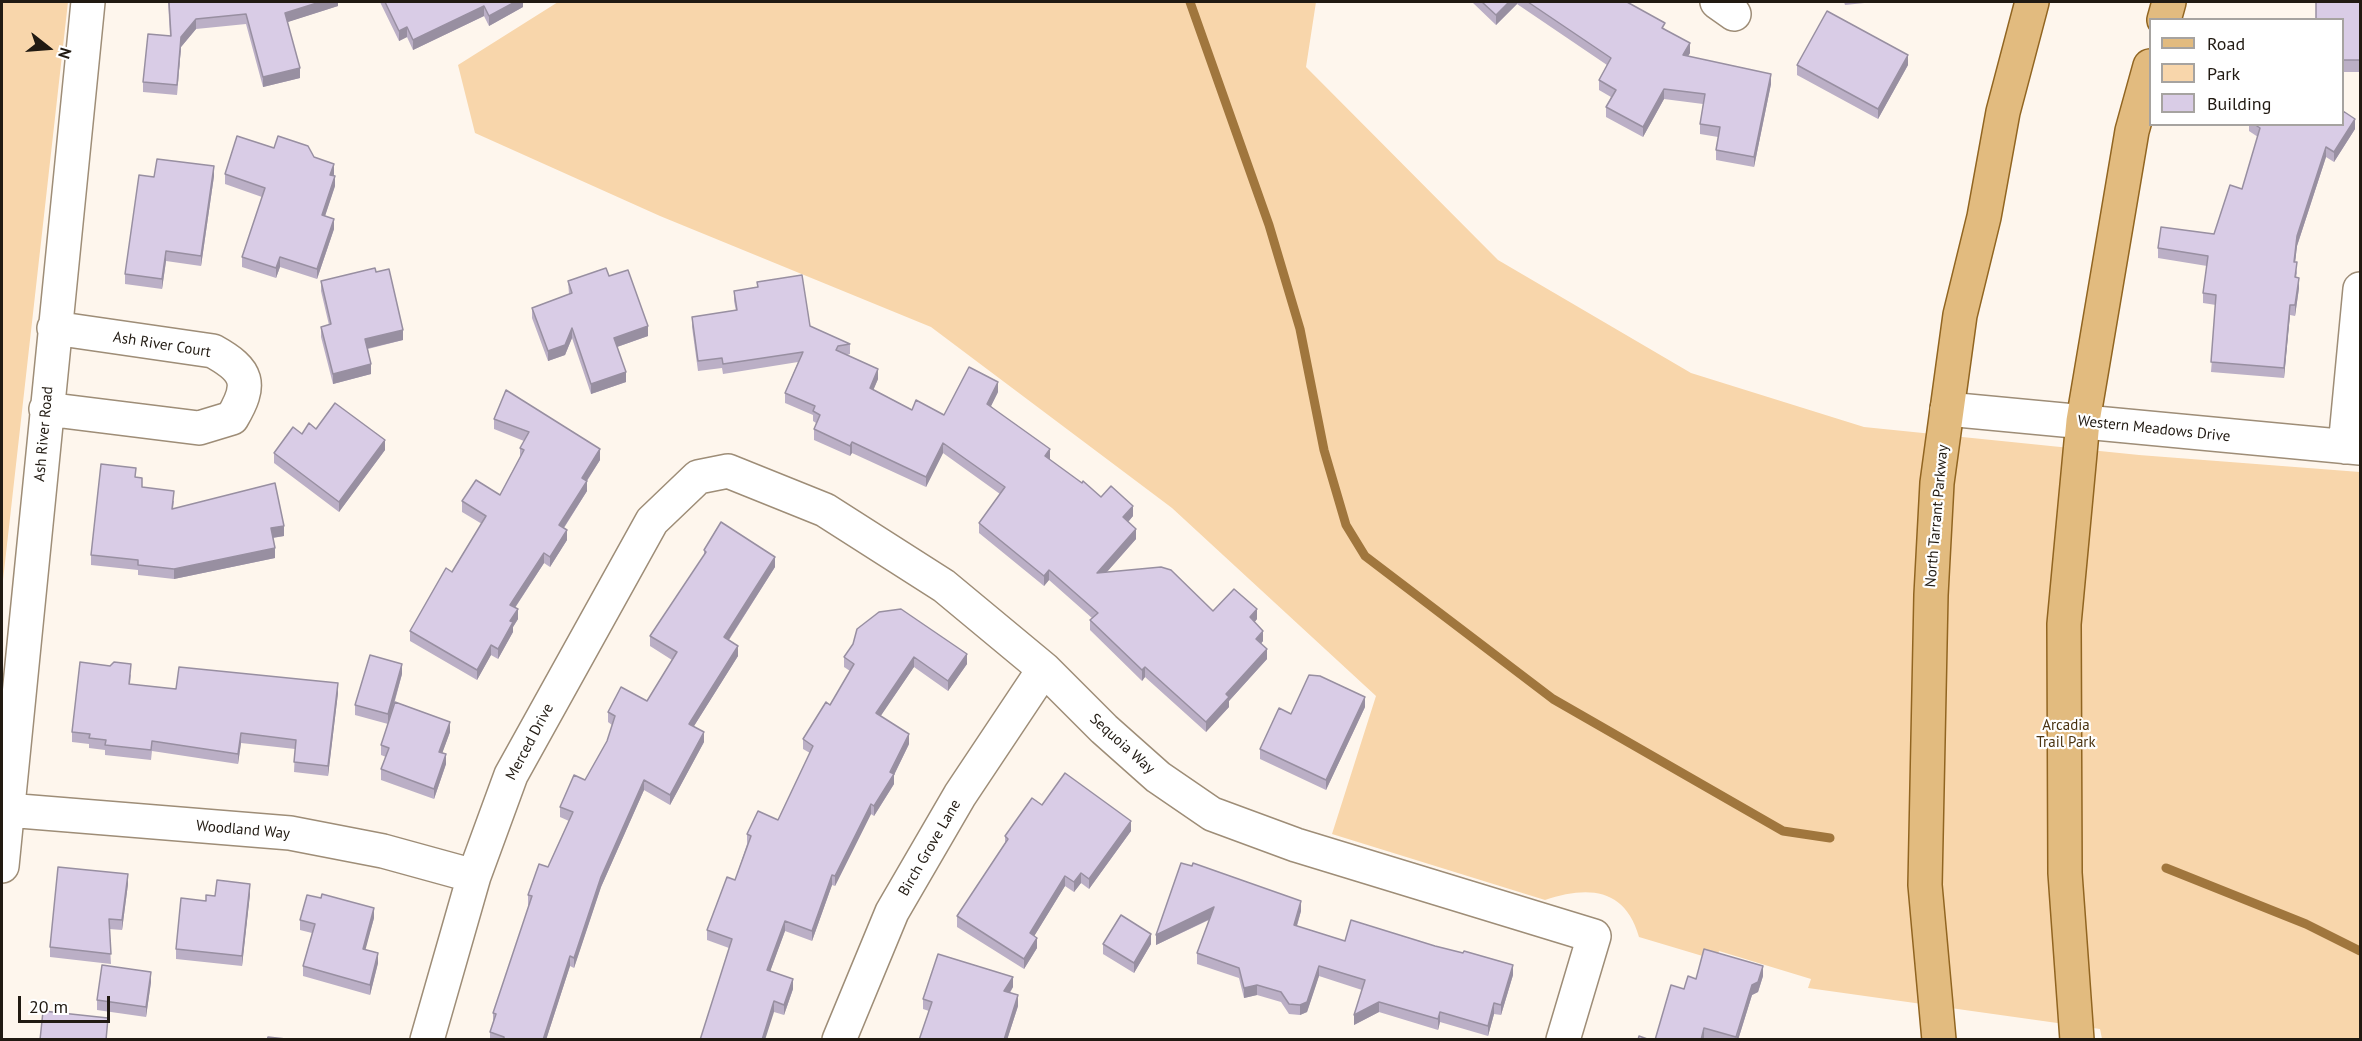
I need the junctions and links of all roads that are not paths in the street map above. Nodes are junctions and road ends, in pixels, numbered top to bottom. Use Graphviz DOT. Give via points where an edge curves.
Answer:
graph roads {
  1 [pos="88,2"];
  2 [pos="2032,2"];
  3 [pos="2169,2"];
  4 [pos="2165,18"];
  5 [pos="2149,73"];
  6 [pos="2361,289"];
  7 [pos="54,328"];
  8 [pos="46,409"];
  9 [pos="1947,410"];
  10 [pos="2083,421"];
  11 [pos="2353,447"];
  12 [pos="698,477"];
  13 [pos="1044,669"];
  14 [pos="7,810"];
  15 [pos="2,866"];
  16 [pos="474,876"];
  17 [pos="427,1040"];
  18 [pos="839,1040"];
  19 [pos="1563,1040"];
  20 [pos="1939,1040"];
  21 [pos="2077,1040"];
  1 -- 7 [label="street, Ash River Road"];
  2 -- 9 [label="main road, North Tarrant Parkway" via="2003,112 1984,217 1960,315"];
  3 -- 4 [label="main road"];
  5 -- 10 [label="main road" via="2132,131"];
  6 -- 11 [label="street"];
  7 -- 8 [label="street, Ash River Road"];
  7 -- 8 [label="street, Ash River Court" via="213,351 234,363 243,377 244,396 232,418 200,428"];
  8 -- 14 [label="street, Ash River Road"];
  9 -- 10 [label="street, Western Meadows Drive"];
  9 -- 20 [label="main road, North Tarrant Parkway" via="1937,483 1931,595 1925,885"];
  10 -- 11 [label="street, Western Meadows Drive"];
  10 -- 21 [label="main road" via="2064,624 2065,873"];
  12 -- 13 [label="street, Sequoia Way" via="729,471 825,510 944,586"];
  12 -- 16 [label="street, Merced Drive" via="651,521 511,775"];
  13 -- 18 [label="street, Birch Grove Lane" via="960,795 892,912"];
  13 -- 19 [label="street, Sequoia Way" via="1158,777 1212,814 1296,845 1594,936"];
  14 -- 15 [label="street, Ash River Road"];
  14 -- 16 [label="street, Woodland Way" via="290,833 383,851"];
  16 -- 17 [label="street, Merced Drive"];
}
